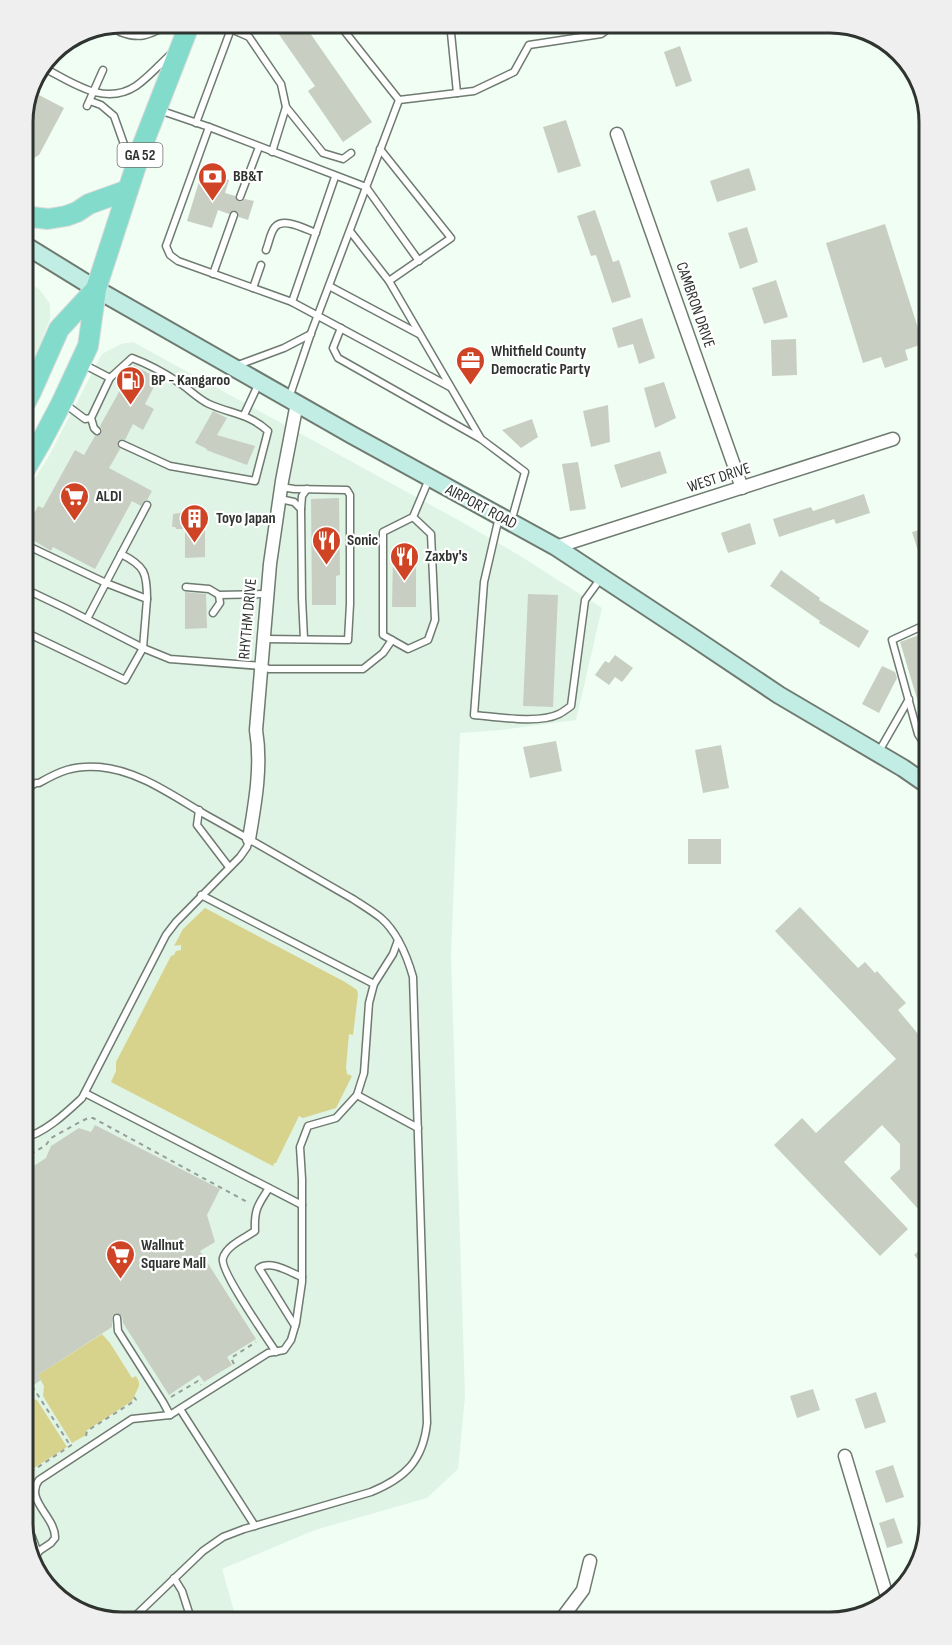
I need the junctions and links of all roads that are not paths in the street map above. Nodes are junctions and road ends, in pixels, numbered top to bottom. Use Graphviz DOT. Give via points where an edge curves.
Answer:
graph roads {
  1 [pos="122,33"];
  2 [pos="149,33"];
  3 [pos="186,33"];
  4 [pos="229,33"];
  5 [pos="243,33"];
  6 [pos="347,33"];
  7 [pos="451,33"];
  8 [pos="603,33"];
  9 [pos="182,43"];
  10 [pos="50,69"];
  11 [pos="103,70"];
  12 [pos="94,93"];
  13 [pos="457,93"];
  14 [pos="399,100"];
  15 [pos="286,107"];
  16 [pos="157,109"];
  17 [pos="196,123"];
  18 [pos="209,128"];
  19 [pos="617,134"];
  20 [pos="258,147"];
  21 [pos="381,149"];
  22 [pos="272,152"];
  23 [pos="351,153"];
  24 [pos="335,177"];
  25 [pos="131,182"];
  26 [pos="366,187"];
  27 [pos="240,197"];
  28 [pos="234,215"];
  29 [pos="33,217"];
  30 [pos="350,231"];
  31 [pos="316,233"];
  32 [pos="33,250"];
  33 [pos="266,250"];
  34 [pos="419,261"];
  35 [pos="261,265"];
  36 [pos="213,274"];
  37 [pos="389,282"];
  38 [pos="329,286"];
  39 [pos="253,288"];
  40 [pos="96,289"];
  41 [pos="292,302"];
  42 [pos="318,316"];
  43 [pos="341,328"];
  44 [pos="311,333"];
  45 [pos="420,335"];
  46 [pos="80,362"];
  47 [pos="233,367"];
  48 [pos="110,378"];
  49 [pos="260,382"];
  50 [pos="450,387"];
  51 [pos="33,388"];
  52 [pos="293,401"];
  53 [pos="62,402"];
  54 [pos="244,415"];
  55 [pos="91,418"];
  56 [pos="97,431"];
  57 [pos="893,439"];
  58 [pos="481,440"];
  59 [pos="122,444"];
  60 [pos="33,456"];
  61 [pos="429,478"];
  62 [pos="742,488"];
  63 [pos="307,489"];
  64 [pos="281,493"];
  65 [pos="147,505"];
  66 [pos="301,509"];
  67 [pos="413,517"];
  68 [pos="505,519"];
  69 [pos="33,548"];
  70 [pos="556,548"];
  71 [pos="121,554"];
  72 [pos="601,577"];
  73 [pos="106,583"];
  74 [pos="186,587"];
  75 [pos="33,593"];
  76 [pos="266,594"];
  77 [pos="219,595"];
  78 [pos="147,599"];
  79 [pos="213,613"];
  80 [pos="87,619"];
  81 [pos="919,627"];
  82 [pos="33,636"];
  83 [pos="263,639"];
  84 [pos="304,639"];
  85 [pos="392,640"];
  86 [pos="142,648"];
  87 [pos="261,666"];
  88 [pos="909,699"];
  89 [pos="919,735"];
  90 [pos="878,754"];
  91 [pos="919,779"];
  92 [pos="33,785"];
  93 [pos="198,810"];
  94 [pos="249,839"];
  95 [pos="229,867"];
  96 [pos="201,896"];
  97 [pos="398,940"];
  98 [pos="374,984"];
  99 [pos="85,1093"];
  100 [pos="357,1095"];
  101 [pos="418,1128"];
  102 [pos="33,1134"];
  103 [pos="269,1188"];
  104 [pos="302,1204"];
  105 [pos="302,1277"];
  106 [pos="117,1318"];
  107 [pos="295,1326"];
  108 [pos="276,1352"];
  109 [pos="180,1409"];
  110 [pos="170,1415"];
  111 [pos="845,1456"];
  112 [pos="255,1526"];
  113 [pos="38,1553"];
  114 [pos="590,1561"];
  115 [pos="174,1578"];
  116 [pos="886,1593"];
  117 [pos="139,1612"];
  118 [pos="189,1612"];
  119 [pos="566,1612"];
  1 -- 2 [label="lane" via="141,37"];
  3 -- 9 [label="main road, GA 52"];
  4 -- 17 [label="lane"];
  5 -- 15 [label="lane" via="282,84"];
  6 -- 14 [label="lane"];
  7 -- 13 [label="lane"];
  8 -- 13 [label="lane" via="529,45 514,72 474,91"];
  9 -- 12 [label="lane" via="136,86 123,92"];
  9 -- 16 [label="main road, GA 52"];
  10 -- 12 [label="lane"];
  11 -- 12 [label="lane"];
  12 -- 25 [label="lane" via="89,103 101,105 114,116"];
  13 -- 14 [label="lane"];
  14 -- 21 [label="lane"];
  15 -- 22 [label="lane"];
  15 -- 23 [label="lane" via="323,153 343,159"];
  16 -- 17 [label="lane"];
  16 -- 25 [label="main road, GA 52"];
  17 -- 18 [label="lane"];
  18 -- 20 [label="lane"];
  18 -- 36 [label="lane" via="166,246 178,261"];
  19 -- 62 [label="street, CAMBRON DRIVE"];
  20 -- 22 [label="lane"];
  20 -- 27 [label="lane"];
  21 -- 26 [label="lane"];
  21 -- 34 [label="lane" via="451,238"];
  22 -- 24 [label="lane"];
  24 -- 26 [label="lane"];
  24 -- 31 [label="lane"];
  25 -- 29 [label="main road" via="66,216"];
  25 -- 40 [label="main road, GA 52"];
  26 -- 30 [label="lane"];
  26 -- 34 [label="lane"];
  28 -- 36 [label="lane"];
  30 -- 37 [label="lane"];
  30 -- 38 [label="lane"];
  31 -- 33 [label="lane" via="289,223 278,224"];
  31 -- 41 [label="lane"];
  32 -- 40 [label="street, AIRPORT ROAD"];
  34 -- 37 [label="lane"];
  35 -- 39 [label="lane"];
  36 -- 39 [label="lane"];
  37 -- 45 [label="lane"];
  38 -- 42 [label="lane"];
  38 -- 45 [label="lane"];
  39 -- 41 [label="lane"];
  40 -- 46 [label="main road, GA 52" via="88,346"];
  40 -- 47 [label="street, AIRPORT ROAD"];
  40 -- 51 [label="main road, GA 52" via="59,329"];
  41 -- 42 [label="lane"];
  42 -- 43 [label="lane"];
  42 -- 44 [label="lane"];
  43 -- 50 [label="lane"];
  43 -- 58 [label="lane" via="333,348 338,358"];
  44 -- 47 [label="lane"];
  44 -- 52 [label="lane"];
  45 -- 50 [label="lane"];
  46 -- 48 [label="lane"];
  46 -- 53 [label="main road, GA 52"];
  47 -- 49 [label="street, AIRPORT ROAD"];
  48 -- 54 [label="lane" via="132,358 178,381 207,403"];
  48 -- 55 [label="lane"];
  49 -- 52 [label="street, AIRPORT ROAD"];
  49 -- 54 [label="lane"];
  50 -- 58 [label="lane"];
  52 -- 61 [label="street, AIRPORT ROAD"];
  52 -- 64 [label="street, RHYTHM DRIVE"];
  53 -- 55 [label="lane" via="85,419"];
  53 -- 60 [label="main road, GA 52"];
  54 -- 59 [label="lane" via="268,431 255,481 170,466"];
  55 -- 56 [label="lane"];
  57 -- 62 [label="street, WEST DRIVE"];
  58 -- 68 [label="lane" via="525,472"];
  61 -- 67 [label="lane"];
  61 -- 68 [label="street, AIRPORT ROAD"];
  62 -- 70 [label="street, WEST DRIVE"];
  63 -- 64 [label="lane"];
  63 -- 66 [label="lane"];
  63 -- 84 [label="lane" via="347,490 350,495 350,604 348,640"];
  64 -- 66 [label="lane"];
  64 -- 76 [label="street, RHYTHM DRIVE"];
  65 -- 71 [label="lane"];
  66 -- 84 [label="lane"];
  67 -- 85 [label="lane" via="383,532 383,635"];
  67 -- 85 [label="lane" via="431,534 435,620 428,640 408,649"];
  68 -- 70 [label="street, AIRPORT ROAD"];
  68 -- 72 [label="lane" via="484,582 474,715 548,718 571,706 585,600"];
  69 -- 73 [label="lane"];
  70 -- 72 [label="street, AIRPORT ROAD"];
  71 -- 73 [label="lane"];
  71 -- 78 [label="lane" via="136,561 147,579"];
  72 -- 90 [label="street, AIRPORT ROAD" via="779,695"];
  73 -- 78 [label="lane"];
  73 -- 80 [label="lane"];
  74 -- 77 [label="lane"];
  75 -- 80 [label="lane"];
  76 -- 77 [label="lane"];
  76 -- 83 [label="street, RHYTHM DRIVE"];
  77 -- 79 [label="lane" via="220,603"];
  78 -- 86 [label="lane"];
  80 -- 86 [label="lane"];
  81 -- 88 [label="lane" via="892,639"];
  82 -- 86 [label="lane" via="125,680"];
  83 -- 84 [label="lane"];
  83 -- 87 [label="street, RHYTHM DRIVE"];
  85 -- 87 [label="lane" via="363,669"];
  86 -- 87 [label="lane" via="170,659"];
  87 -- 94 [label="street, RHYTHM DRIVE" via="255,805"];
  88 -- 89 [label="lane"];
  88 -- 90 [label="lane"];
  90 -- 91 [label="street, AIRPORT ROAD"];
  92 -- 93 [label="lane" via="60,771 100,767 131,775"];
  93 -- 94 [label="lane"];
  93 -- 95 [label="lane" via="197,825"];
  94 -- 95 [label="lane" via="240,857"];
  94 -- 97 [label="lane" via="361,904 381,918"];
  95 -- 96 [label="lane"];
  96 -- 98 [label="lane"];
  96 -- 99 [label="lane" via="166,935"];
  97 -- 98 [label="lane"];
  97 -- 101 [label="lane" via="413,977"];
  98 -- 100 [label="lane" via="364,1072"];
  99 -- 102 [label="lane" via="65,1114"];
  99 -- 103 [label="lane"];
  100 -- 101 [label="lane"];
  100 -- 104 [label="lane" via="336,1118 308,1126 300,1147"];
  101 -- 112 [label="lane" via="427,1423 422,1448 408,1469 389,1485"];
  103 -- 104 [label="lane"];
  103 -- 108 [label="lane" via="254,1216 255,1231 230,1248 222,1264"];
  104 -- 105 [label="lane"];
  105 -- 107 [label="lane"];
  105 -- 107 [label="lane" via="274,1265 259,1268"];
  106 -- 110 [label="lane" via="118,1331"];
  107 -- 108 [label="lane" via="284,1350"];
  108 -- 109 [label="lane" via="268,1353"];
  109 -- 110 [label="lane"];
  109 -- 112 [label="lane"];
  110 -- 113 [label="lane" via="132,1419 39,1480 35,1495 55,1533 51,1543"];
  111 -- 116 [label="street"];
  112 -- 115 [label="lane" via="223,1537"];
  114 -- 119 [label="street" via="583,1590"];
  115 -- 117 [label="lane"];
  115 -- 118 [label="lane"];
}
